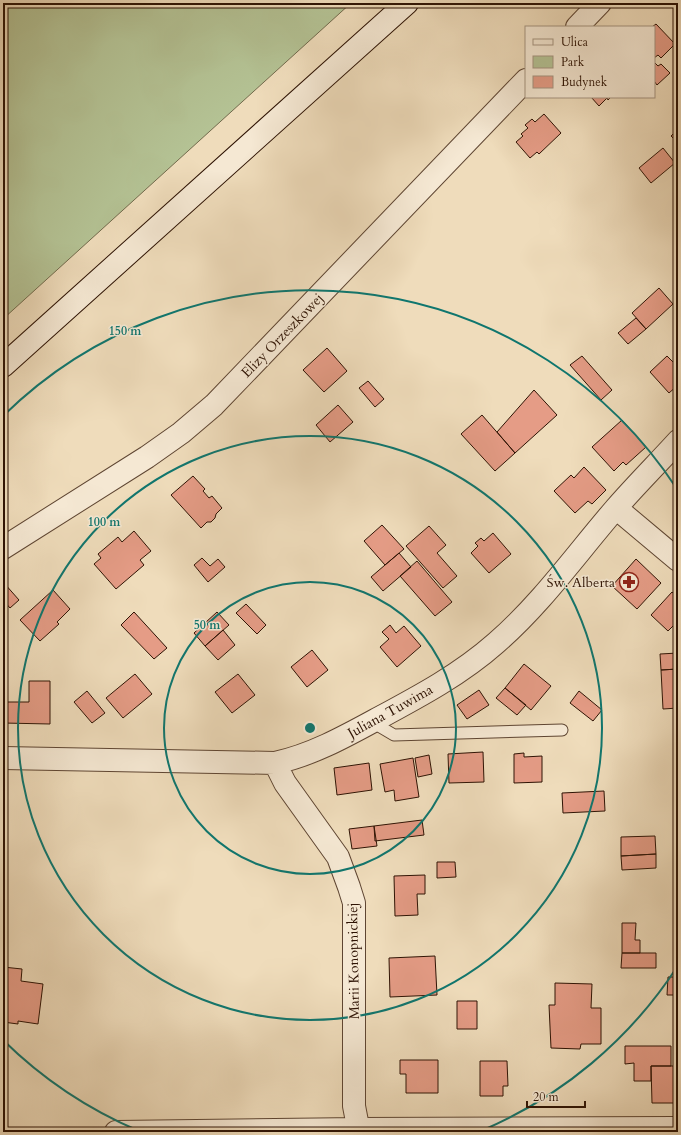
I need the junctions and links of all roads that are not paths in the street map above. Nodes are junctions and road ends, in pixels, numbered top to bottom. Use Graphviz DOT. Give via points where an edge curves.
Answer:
graph roads {
  1 [pos="407,3"];
  2 [pos="600,3"];
  3 [pos="578,26"];
  4 [pos="525,81"];
  5 [pos="3,366"];
  6 [pos="678,441"];
  7 [pos="616,508"];
  8 [pos="3,548"];
  9 [pos="678,560"];
  10 [pos="372,722"];
  11 [pos="562,730"];
  12 [pos="3,758"];
  13 [pos="275,763"];
  14 [pos="678,1128"];
  15 [pos="359,1131"];
  16 [pos="116,1132"];
  1 -- 5 [label="street"];
  2 -- 3 [label="street"];
  4 -- 8 [label="street, Elizy Orzeszkowej" via="214,404 147,457"];
  6 -- 7 [label="street, Juliana Tuwima"];
  7 -- 9 [label="street"];
  7 -- 10 [label="street, Juliana Tuwima" via="559,578 496,644 451,677"];
  10 -- 11 [label="lane" via="394,735"];
  10 -- 13 [label="street, Juliana Tuwima" via="318,749"];
  12 -- 13 [label="street, Juliana Tuwima"];
  13 -- 15 [label="street, Marii Konopnickiej" via="285,783 338,857 354,903 354,1106"];
  14 -- 15 [label="street"];
  15 -- 16 [label="street"];
}
